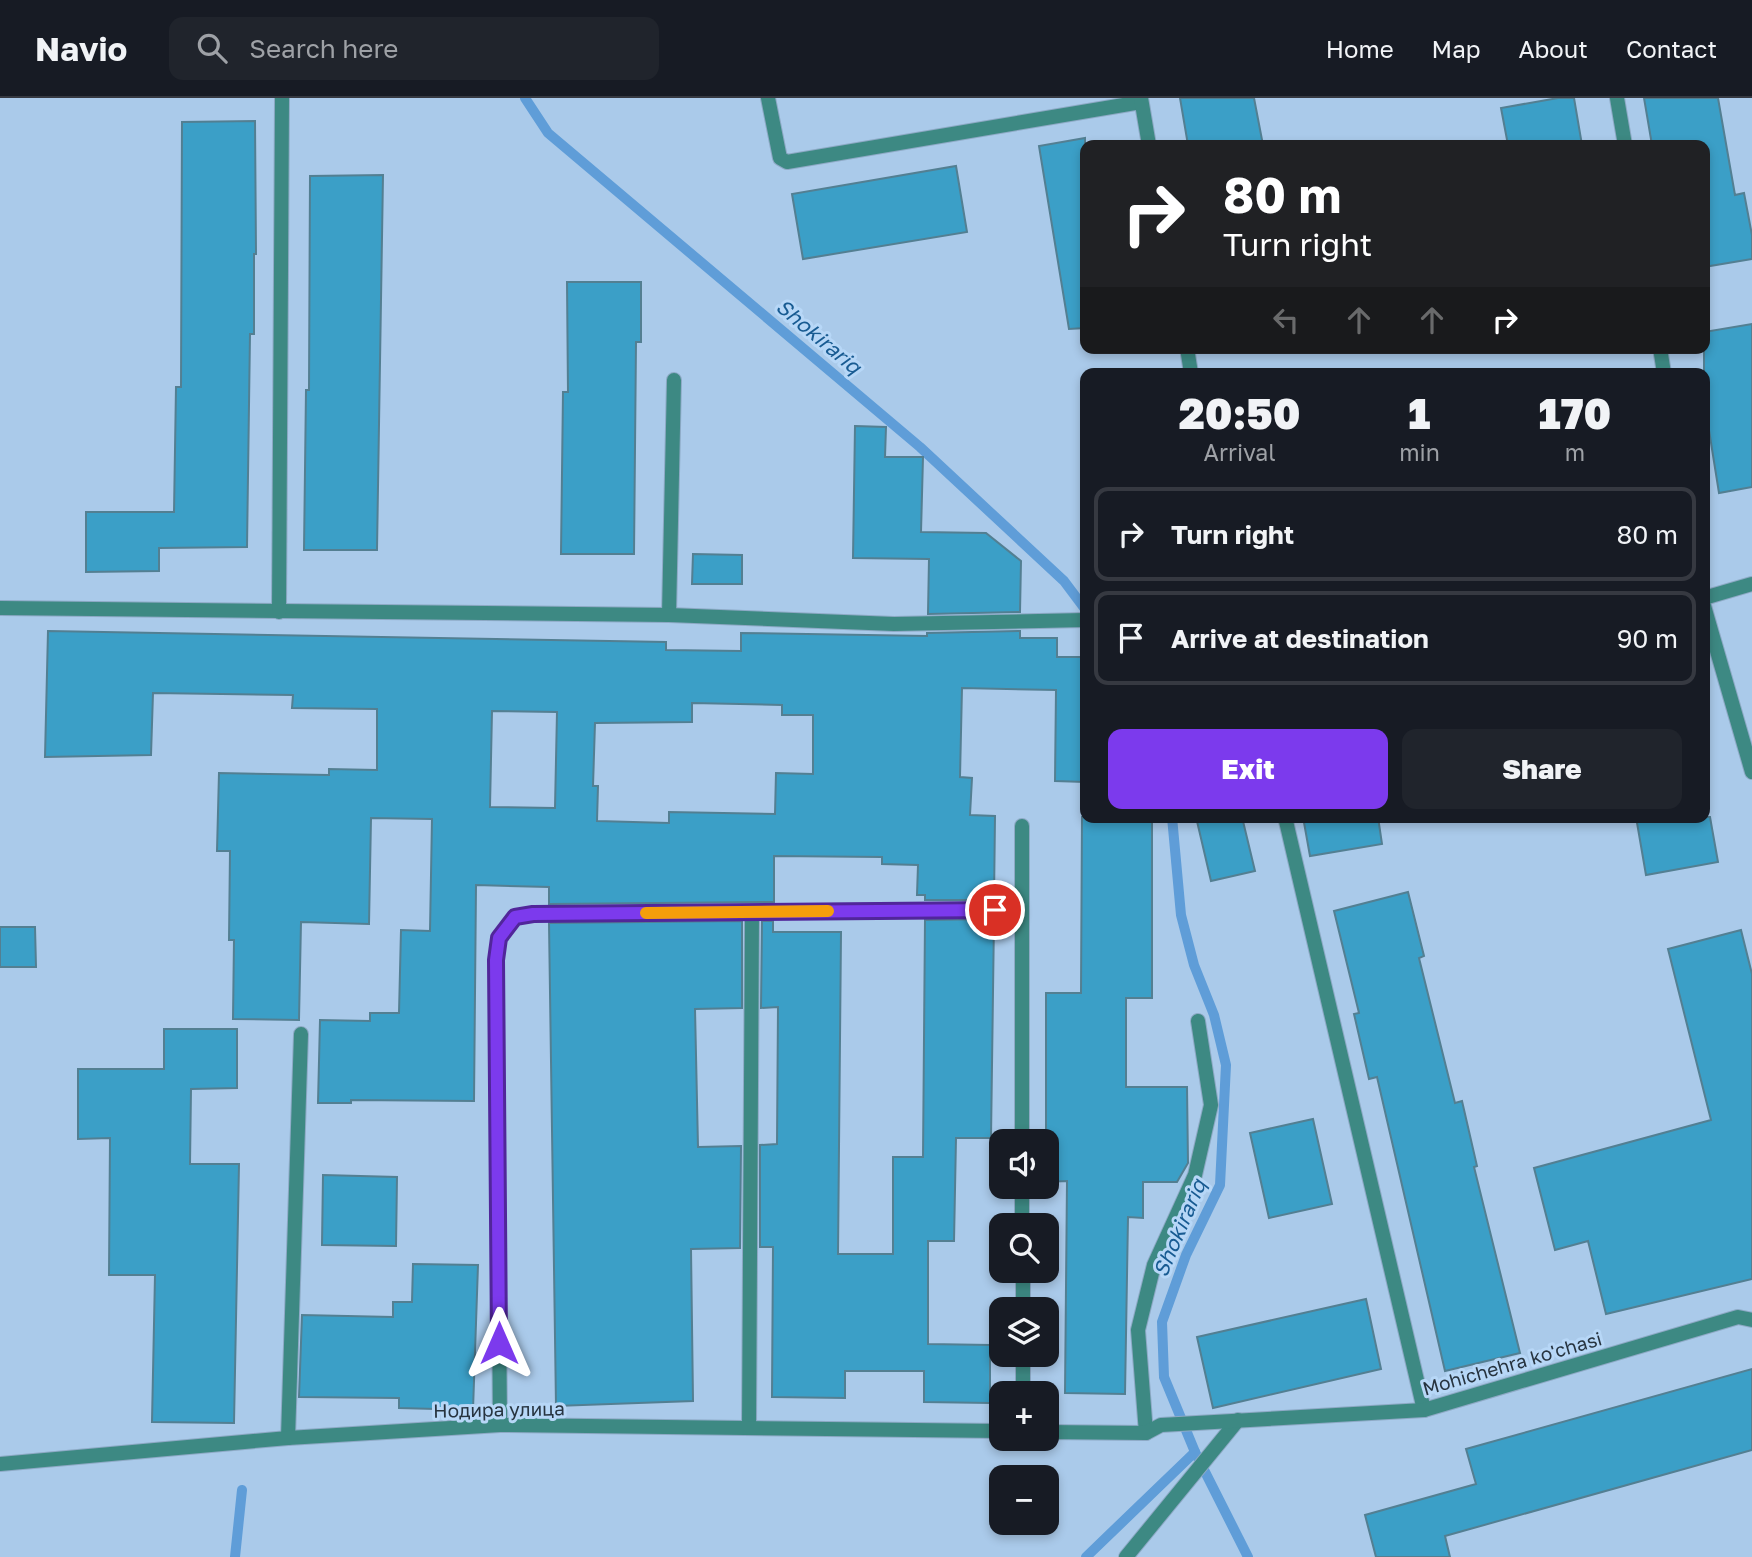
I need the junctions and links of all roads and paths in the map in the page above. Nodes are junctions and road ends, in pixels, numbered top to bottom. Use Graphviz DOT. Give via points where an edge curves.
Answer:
graph roads {
  1 [pos="282,98"];
  2 [pos="768,98"];
  3 [pos="1617,98"];
  4 [pos="1141,100"];
  5 [pos="1148,140"];
  6 [pos="1624,140"];
  7 [pos="674,380"];
  8 [pos="1752,584"];
  9 [pos="1710,596"];
  10 [pos="0,608"];
  11 [pos="279,612"];
  12 [pos="669,615"];
  13 [pos="1080,621"];
  14 [pos="1710,627"];
  15 [pos="1752,772"];
  16 [pos="1286,823"];
  17 [pos="1022,826"];
  18 [pos="1022,909"];
  19 [pos="752,912"];
  20 [pos="1198,1021"];
  21 [pos="301,1034"];
  22 [pos="1022,1129"];
  23 [pos="1747,1317"];
  24 [pos="1423,1410"];
  25 [pos="1237,1421"];
  26 [pos="500,1425"];
  27 [pos="749,1428"];
  28 [pos="989,1431"];
  29 [pos="1059,1432"];
  30 [pos="1146,1433"];
  31 [pos="288,1438"];
  32 [pos="0,1464"];
  33 [pos="1126,1557"];
  1 -- 11 [label="street"];
  2 -- 4 [label="street" via="780,158 787,162"];
  3 -- 6 [label="street"];
  4 -- 5 [label="street"];
  7 -- 12 [label="street"];
  8 -- 9 [label="street"];
  10 -- 11 [label="street"];
  11 -- 12 [label="street"];
  12 -- 13 [label="street" via="894,624"];
  14 -- 15 [label="street"];
  16 -- 24 [label="street"];
  17 -- 18 [label="street"];
  18 -- 19 [label="street"];
  18 -- 22 [label="street"];
  19 -- 26 [label="street" via="533,914 515,917 499,938"];
  19 -- 27 [label="street"];
  20 -- 30 [label="street" via="1211,1105 1195,1175 1154,1265 1138,1330"];
  21 -- 31 [label="street"];
  23 -- 24 [label="street, Mohichehra ko'chasi"];
  24 -- 25 [label="street, Mohichehra ko'chasi"];
  25 -- 30 [label="street" via="1161,1425"];
  25 -- 33 [label="street"];
  26 -- 27 [label="street, Нодира улица"];
  26 -- 31 [label="street, Нодира улица"];
  27 -- 28 [label="street, Нодира улица"];
  29 -- 30 [label="street"];
  31 -- 32 [label="street, Нодира улица"];
}
